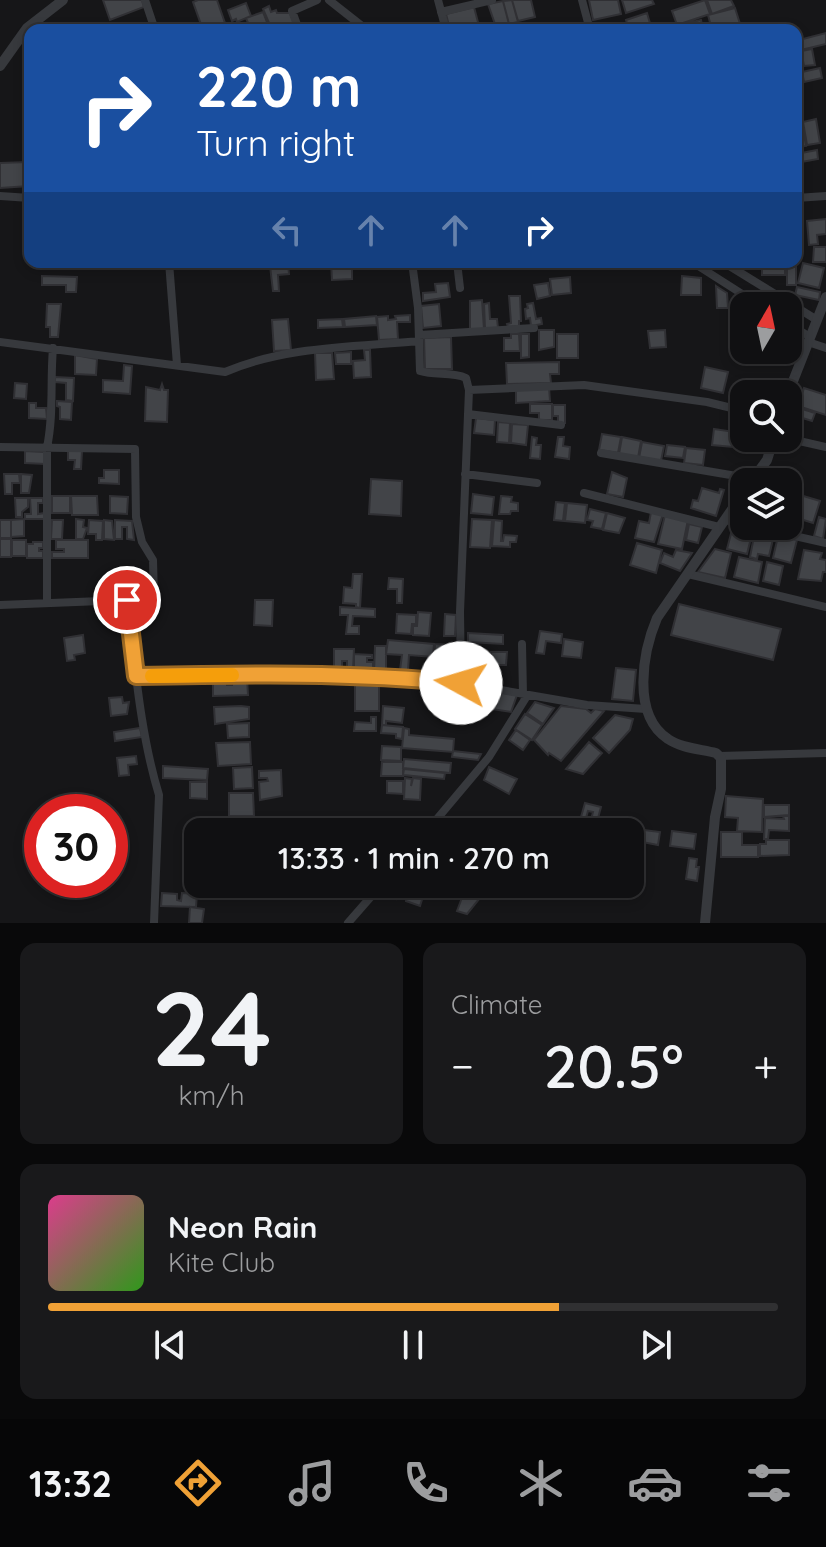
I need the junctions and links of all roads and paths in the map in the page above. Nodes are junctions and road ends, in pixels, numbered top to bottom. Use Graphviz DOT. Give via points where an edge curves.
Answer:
graph roads {
  1 [pos="63,0"];
  2 [pos="145,0"];
  3 [pos="317,0"];
  4 [pos="329,0"];
  5 [pos="438,0"];
  6 [pos="492,0"];
  7 [pos="582,0"];
  8 [pos="441,12"];
  9 [pos="32,24"];
  10 [pos="153,24"];
  11 [pos="297,24"];
  12 [pos="359,24"];
  13 [pos="444,24"];
  14 [pos="588,24"];
  15 [pos="24,32"];
  16 [pos="0,66"];
  17 [pos="0,196"];
  18 [pos="826,196"];
  19 [pos="24,198"];
  20 [pos="802,198"];
  21 [pos="169,268"];
  22 [pos="413,268"];
  23 [pos="458,268"];
  24 [pos="701,268"];
  25 [pos="733,268"];
  26 [pos="460,288"];
  27 [pos="739,292"];
  28 [pos="826,297"];
  29 [pos="817,320"];
  30 [pos="534,328"];
  31 [pos="802,334"];
  32 [pos="419,338"];
  33 [pos="809,340"];
  34 [pos="0,342"];
  35 [pos="53,348"];
  36 [pos="826,348"];
  37 [pos="177,365"];
  38 [pos="793,380"];
  39 [pos="469,390"];
  40 [pos="730,408"];
  41 [pos="468,414"];
  42 [pos="561,425"];
  43 [pos="802,442"];
  44 [pos="0,447"];
  45 [pos="47,447"];
  46 [pos="826,447"];
  47 [pos="601,453"];
  48 [pos="465,474"];
  49 [pos="730,476"];
  50 [pos="537,483"];
  51 [pos="584,493"];
  52 [pos="730,512"];
  53 [pos="722,523"];
  54 [pos="730,524"];
  55 [pos="802,538"];
  56 [pos="826,543"];
  57 [pos="688,574"];
  58 [pos="127,600"];
  59 [pos="47,603"];
  60 [pos="0,605"];
  61 [pos="826,607"];
  62 [pos="522,644"];
  63 [pos="136,676"];
  64 [pos="461,683"];
  65 [pos="525,695"];
  66 [pos="646,709"];
  67 [pos="826,753"];
  68 [pos="719,756"];
  69 [pos="438,818"];
  70 [pos="370,898"];
  71 [pos="154,923"];
  72 [pos="348,923"];
  73 [pos="705,923"];
  1 -- 9 [label="street"];
  2 -- 10 [label="street"];
  3 -- 11 [label="street" via="292,11"];
  4 -- 12 [label="street"];
  5 -- 8 [label="street"];
  6 -- 8 [label="street"];
  7 -- 14 [label="street"];
  8 -- 13 [label="street"];
  15 -- 16 [label="street"];
  17 -- 19 [label="street"];
  18 -- 20 [label="street"];
  21 -- 37 [label="street"];
  22 -- 32 [label="street"];
  23 -- 26 [label="street"];
  24 -- 27 [label="street"];
  25 -- 29 [label="street"];
  28 -- 29 [label="street"];
  29 -- 33 [label="street"];
  30 -- 32 [label="street"];
  31 -- 33 [label="street"];
  32 -- 37 [label="street" via="297,353 225,372"];
  32 -- 39 [label="street" via="420,371 460,375"];
  33 -- 36 [label="street"];
  33 -- 38 [label="street"];
  34 -- 35 [label="street"];
  35 -- 37 [label="street"];
  35 -- 45 [label="street"];
  39 -- 40 [label="street" via="584,385"];
  39 -- 41 [label="street"];
  41 -- 42 [label="street"];
  41 -- 48 [label="street"];
  43 -- 46 [label="street"];
  44 -- 45 [label="street"];
  45 -- 58 [label="street" via="135,449 136,517 153,560 154,597"];
  45 -- 59 [label="street"];
  47 -- 49 [label="street"];
  48 -- 50 [label="street"];
  48 -- 64 [label="street"];
  51 -- 53 [label="street"];
  52 -- 53 [label="street"];
  53 -- 54 [label="street"];
  53 -- 57 [label="street"];
  55 -- 56 [label="street"];
  57 -- 61 [label="street"];
  57 -- 66 [label="street" via="647,641"];
  58 -- 59 [label="street"];
  58 -- 63 [label="street"];
  59 -- 60 [label="street"];
  62 -- 65 [label="street"];
  63 -- 64 [label="street" via="329,674"];
  63 -- 71 [label="street" via="159,795"];
  64 -- 65 [label="street"];
  65 -- 66 [label="street"];
  65 -- 69 [label="street" via="489,757"];
  66 -- 68 [label="street" via="668,739"];
  67 -- 68 [label="street"];
  68 -- 73 [label="street" via="721,789"];
  70 -- 72 [label="street"];
}
